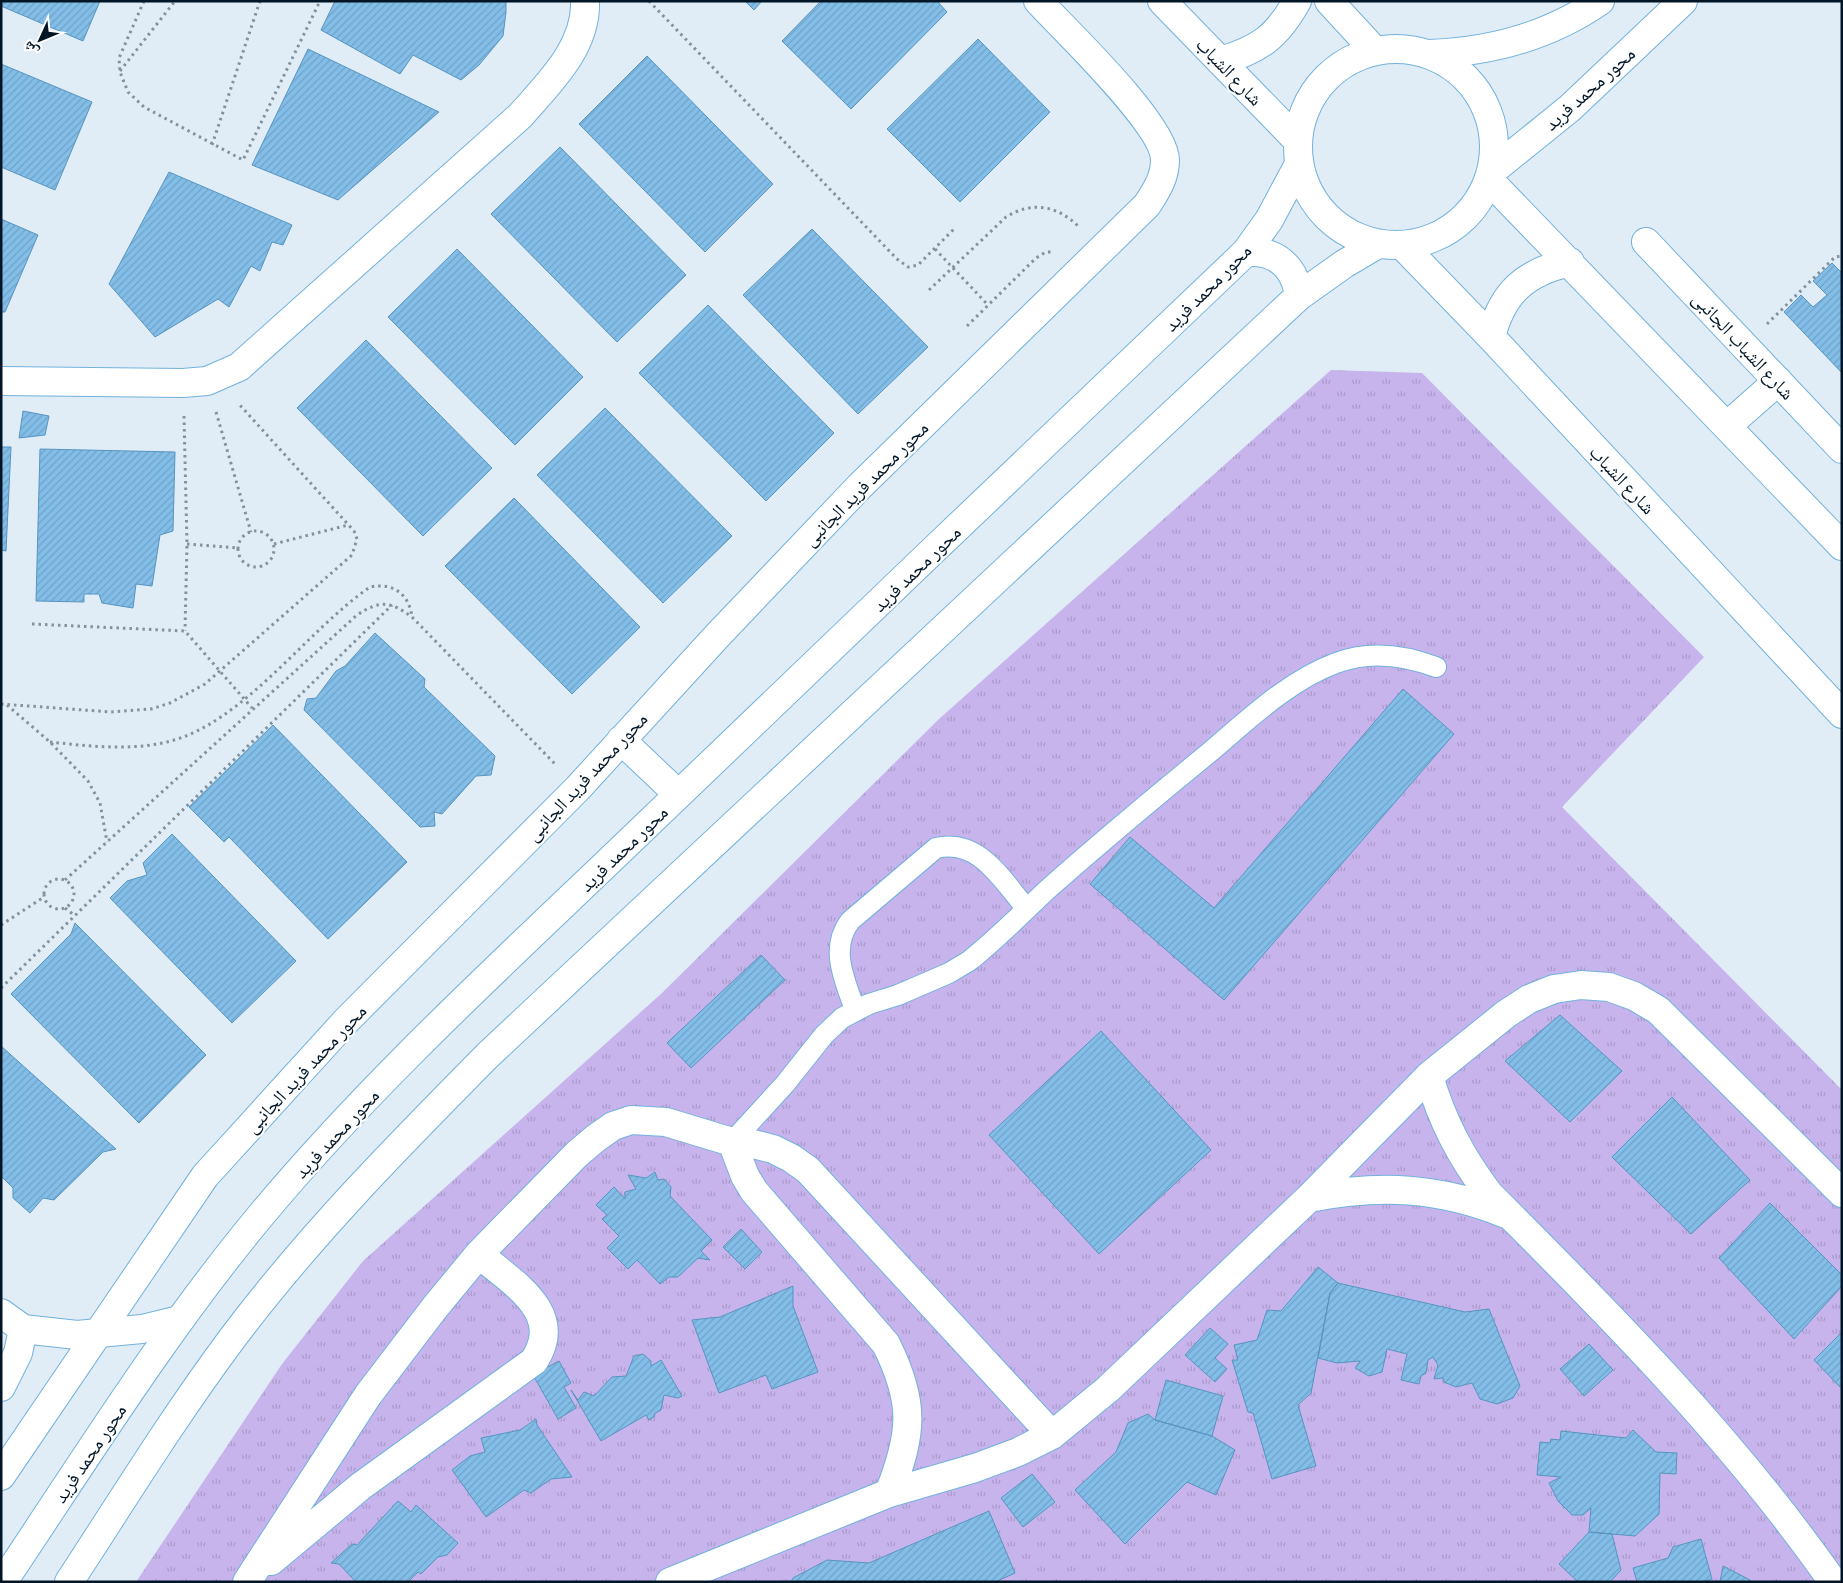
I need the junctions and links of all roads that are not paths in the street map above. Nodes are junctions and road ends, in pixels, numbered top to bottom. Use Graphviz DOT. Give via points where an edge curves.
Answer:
graph roads {
  1 [pos="585,1"];
  2 [pos="1038,1"];
  3 [pos="1162,1"];
  4 [pos="1297,1"];
  5 [pos="1329,1"];
  6 [pos="1600,1"];
  7 [pos="1683,1"];
  8 [pos="1375,51"];
  9 [pos="1428,54"];
  10 [pos="1220,61"];
  11 [pos="1299,152"];
  12 [pos="1491,176"];
  13 [pos="1646,242"];
  14 [pos="1390,245"];
  15 [pos="1246,252"];
  16 [pos="1570,262"];
  17 [pos="1300,296"];
  18 [pos="1491,338"];
  19 [pos="1,381"];
  20 [pos="1778,381"];
  21 [pos="1727,426"];
  22 [pos="1842,449"];
  23 [pos="1842,546"];
  24 [pos="1436,667"];
  25 [pos="1842,714"];
  26 [pos="621,740"];
  27 [pos="678,794"];
  28 [pos="1027,909"];
  29 [pos="854,1010"];
  30 [pos="1429,1076"];
  31 [pos="732,1142"];
  32 [pos="1842,1193"];
  33 [pos="1308,1198"];
  34 [pos="1512,1217"];
  35 [pos="479,1254"];
  36 [pos="1,1313"];
  37 [pos="180,1320"];
  38 [pos="23,1329"];
  39 [pos="99,1334"];
  40 [pos="1,1387"];
  41 [pos="1052,1435"];
  42 [pos="1,1476"];
  43 [pos="888,1493"];
  44 [pos="2,1579"];
  45 [pos="69,1582"];
  46 [pos="248,1582"];
  47 [pos="670,1582"];
  48 [pos="1833,1582"];
  1 -- 19 [label="street" via="575,46 553,80 521,115 239,367 202,381"];
  2 -- 26 [label="street, محور محمد فريد الجانبى" via="1134,104 1158,136 1165,159 1162,182 1146,205 859,487"];
  3 -- 10 [label="street, شارع الشباب"];
  4 -- 10 [label="street" via="1285,22 1267,41 1245,54"];
  5 -- 8 [label="street"];
  6 -- 9 [label="street" via="1561,24 1515,42 1463,53"];
  7 -- 12 [label="street, محور محمد فريد" via="1570,108"];
  8 -- 9 [label="street, محور محمد فريد" via="1402,49"];
  8 -- 11 [label="street, محور محمد فريد" via="1346,63 1322,82 1305,110"];
  9 -- 12 [label="street" via="1450,65 1482,100 1492,123 1495,147"];
  10 -- 11 [label="street, شارع الشباب"];
  11 -- 14 [label="street" via="1304,180 1321,210 1347,232"];
  11 -- 15 [label="street, محور محمد فريد" via="1268,220"];
  12 -- 14 [label="street" via="1479,201 1465,219 1446,232 1424,242"];
  12 -- 16 [label="street"];
  13 -- 20 [label="street, شارع الشباب الجانبى"];
  14 -- 17 [label="street" via="1344,264"];
  14 -- 18 [label="street, شارع الشباب"];
  15 -- 17 [label="street" via="1268,254 1287,266 1294,274"];
  15 -- 27 [label="street, محور محمد فريد"];
  16 -- 18 [label="street" via="1550,267 1515,288 1500,311"];
  16 -- 21 [label="street"];
  17 -- 45 [label="street" via="496,1048 394,1149 309,1244 231,1340"];
  18 -- 25 [label="street, شارع الشباب"];
  20 -- 21 [label="street"];
  20 -- 22 [label="street, شارع الشباب الجانبى"];
  21 -- 23 [label="street"];
  24 -- 28 [label="lane" via="1413,658 1362,656 1338,662 1315,673 1282,693 1127,819"];
  26 -- 27 [label="street"];
  26 -- 39 [label="street, محور محمد فريد الجانبى" via="578,788 346,1021 205,1176"];
  27 -- 37 [label="street, محور محمد فريد" via="446,1018 344,1123 262,1214"];
  28 -- 29 [label="lane" via="987,947 950,973"];
  28 -- 29 [label="lane" via="978,854 950,845 936,848 844,928 838,947 839,957"];
  29 -- 31 [label="lane" via="824,1035"];
  30 -- 32 [label="street" via="1529,999 1554,989 1581,985 1609,987 1658,1010"];
  30 -- 33 [label="street"];
  30 -- 34 [label="street" via="1438,1108 1468,1167"];
  31 -- 35 [label="street" via="666,1122 631,1120 613,1126 577,1154"];
  31 -- 41 [label="street" via="773,1149 808,1170"];
  31 -- 43 [label="street" via="754,1190 886,1344 899,1371 906,1399 908,1429 903,1458"];
  33 -- 34 [label="street" via="1343,1191 1412,1190 1480,1204"];
  33 -- 41 [label="street" via="1108,1389"];
  34 -- 48 [label="street" via="1642,1349 1737,1457"];
  35 -- 46 [label="street" via="368,1395"];
  35 -- 46 [label="street" via="539,1309 545,1336 534,1361 361,1486"];
  36 -- 38 [label="street"];
  37 -- 39 [label="street"];
  37 -- 44 [label="street, محور محمد فريد"];
  38 -- 39 [label="street" via="54,1334"];
  38 -- 40 [label="street" via="18,1353"];
  39 -- 42 [label="street, محور محمد فريد الجانبى"];
  41 -- 43 [label="street" via="975,1468"];
  43 -- 47 [label="street"];
}
